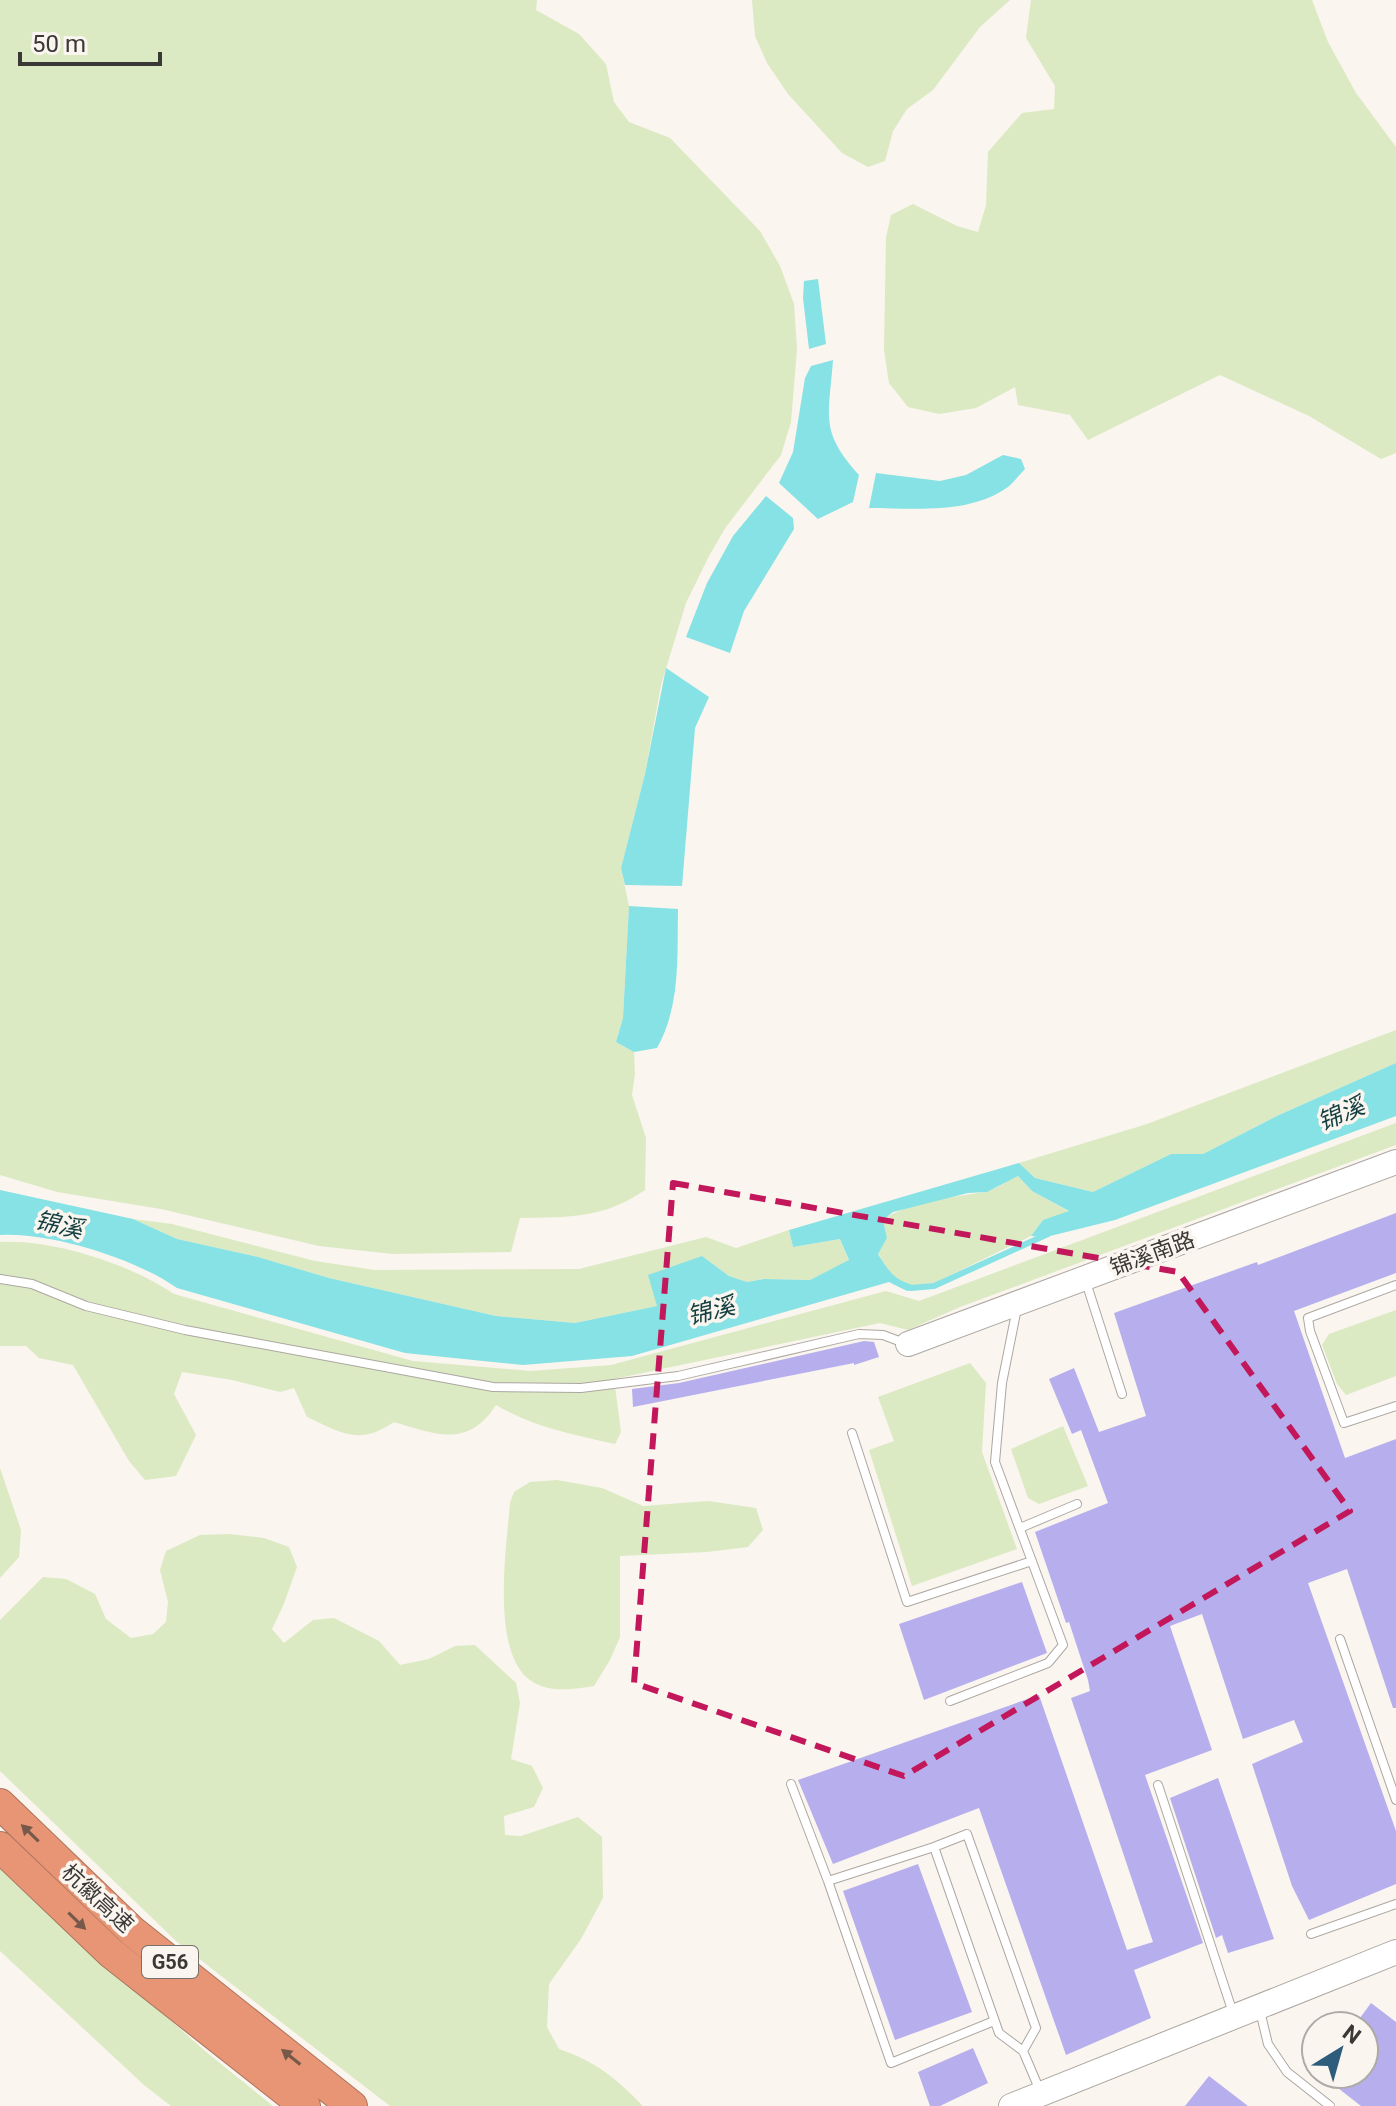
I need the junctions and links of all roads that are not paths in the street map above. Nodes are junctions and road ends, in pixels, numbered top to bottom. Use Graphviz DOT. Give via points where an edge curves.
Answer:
graph roads {
  1 [pos="1396,1162"];
  2 [pos="1085,1278"];
  3 [pos="0,1279"];
  4 [pos="1396,1285"];
  5 [pos="1017,1304"];
  6 [pos="908,1344"];
  7 [pos="1122,1394"];
  8 [pos="1396,1406"];
  9 [pos="852,1433"];
  10 [pos="1077,1504"];
  11 [pos="1020,1528"];
  12 [pos="1032,1561"];
  13 [pos="1340,1639"];
  14 [pos="950,1701"];
  15 [pos="791,1784"];
  16 [pos="1158,1785"];
  17 [pos="1396,1800"];
  18 [pos="0,1804"];
  19 [pos="0,1847"];
  20 [pos="934,1847"];
  21 [pos="828,1881"];
  22 [pos="1396,1904"];
  23 [pos="1311,1934"];
  24 [pos="1396,1952"];
  25 [pos="1259,2006"];
  26 [pos="1234,2016"];
  27 [pos="994,2021"];
  28 [pos="1023,2051"];
  29 [pos="1041,2094"];
  30 [pos="305,2106"];
  31 [pos="352,2106"];
  32 [pos="1011,2106"];
  33 [pos="1330,2106"];
  1 -- 2 [label="street, 锦溪南路"];
  2 -- 5 [label="street, 锦溪南路"];
  2 -- 7 [label="lane"];
  3 -- 6 [label="lane" via="185,1330 493,1387 581,1388 678,1376 859,1334"];
  4 -- 8 [label="lane" via="1308,1318 1344,1423"];
  5 -- 6 [label="street, 锦溪南路"];
  5 -- 11 [label="lane" via="995,1462"];
  9 -- 12 [label="lane" via="907,1602"];
  10 -- 11 [label="lane"];
  11 -- 12 [label="lane"];
  12 -- 14 [label="lane" via="1063,1645 1048,1663"];
  13 -- 17 [label="lane"];
  15 -- 21 [label="lane"];
  16 -- 26 [label="lane"];
  31 -- 18 [label="highway, 杭徽高速 / G56, one-way" via="132,1931"];
  19 -- 30 [label="highway, 杭徽高速 / G56, one-way" via="111,1953"];
  20 -- 21 [label="lane"];
  20 -- 27 [label="lane"];
  20 -- 28 [label="lane" via="967,1834 1036,2028"];
  21 -- 27 [label="lane" via="891,2063"];
  22 -- 23 [label="lane"];
  24 -- 25 [label="street"];
  25 -- 26 [label="street"];
  25 -- 33 [label="lane" via="1268,2044 1287,2072"];
  26 -- 29 [label="street"];
  27 -- 28 [label="lane" via="999,2033"];
  28 -- 29 [label="lane"];
  29 -- 32 [label="street"];
}
